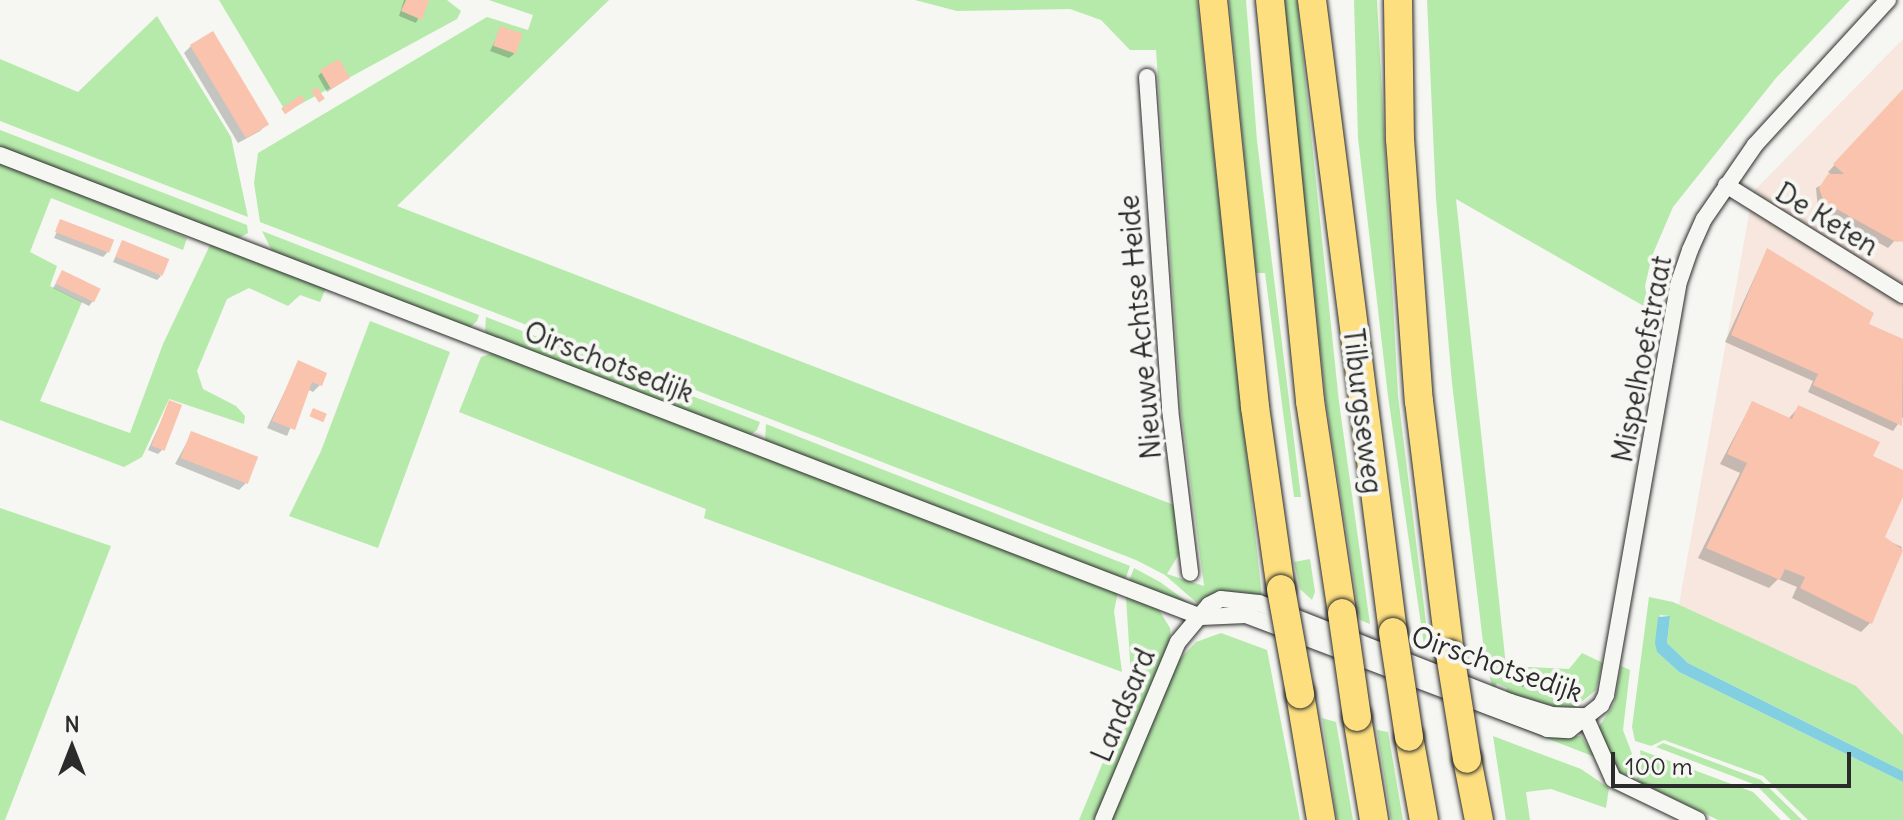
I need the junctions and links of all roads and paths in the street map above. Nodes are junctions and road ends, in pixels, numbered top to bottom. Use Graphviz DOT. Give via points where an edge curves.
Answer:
graph roads {
  1 [pos="1213,0"];
  2 [pos="1270,0"];
  3 [pos="1312,0"];
  4 [pos="1329,0"];
  5 [pos="1398,0"];
  6 [pos="1888,0"];
  7 [pos="1147,77"];
  8 [pos="1325,88"];
  9 [pos="0,155"];
  10 [pos="1726,185"];
  11 [pos="1903,295"];
  12 [pos="1190,573"];
  13 [pos="1201,617"];
  14 [pos="1585,716"];
  15 [pos="1103,820"];
  16 [pos="1321,820"];
  17 [pos="1374,820"];
  18 [pos="1424,820"];
  19 [pos="1479,820"];
  20 [pos="1698,820"];
  1 -- 16 [label="highway, bridge" via="1255,407"];
  2 -- 17 [label="highway, Tilburgseweg, bridge" via="1310,401"];
  3 -- 8 [label="highway, Tilburgseweg"];
  4 -- 8 [label="highway"];
  5 -- 19 [label="highway, Tilburgseweg, bridge" via="1400,139 1419,401 1450,654"];
  6 -- 10 [label="street, Mispelhoefstraat" via="1755,145"];
  7 -- 12 [label="street, Nieuwe Achtse Heide" via="1170,409"];
  8 -- 18 [label="highway, Tilburgseweg, bridge" via="1393,632"];
  9 -- 13 [label="street, Oirschotsedijk"];
  10 -- 11 [label="street, De Keten"];
  10 -- 14 [label="street, Mispelhoefstraat" via="1704,219 1678,285 1606,695"];
  13 -- 14 [label="street, Oirschotsedijk" via="1221,599 1259,603 1510,702 1552,715"];
  13 -- 15 [label="street, Landsard" via="1178,642"];
  14 -- 20 [label="street" via="1613,779"];
}
